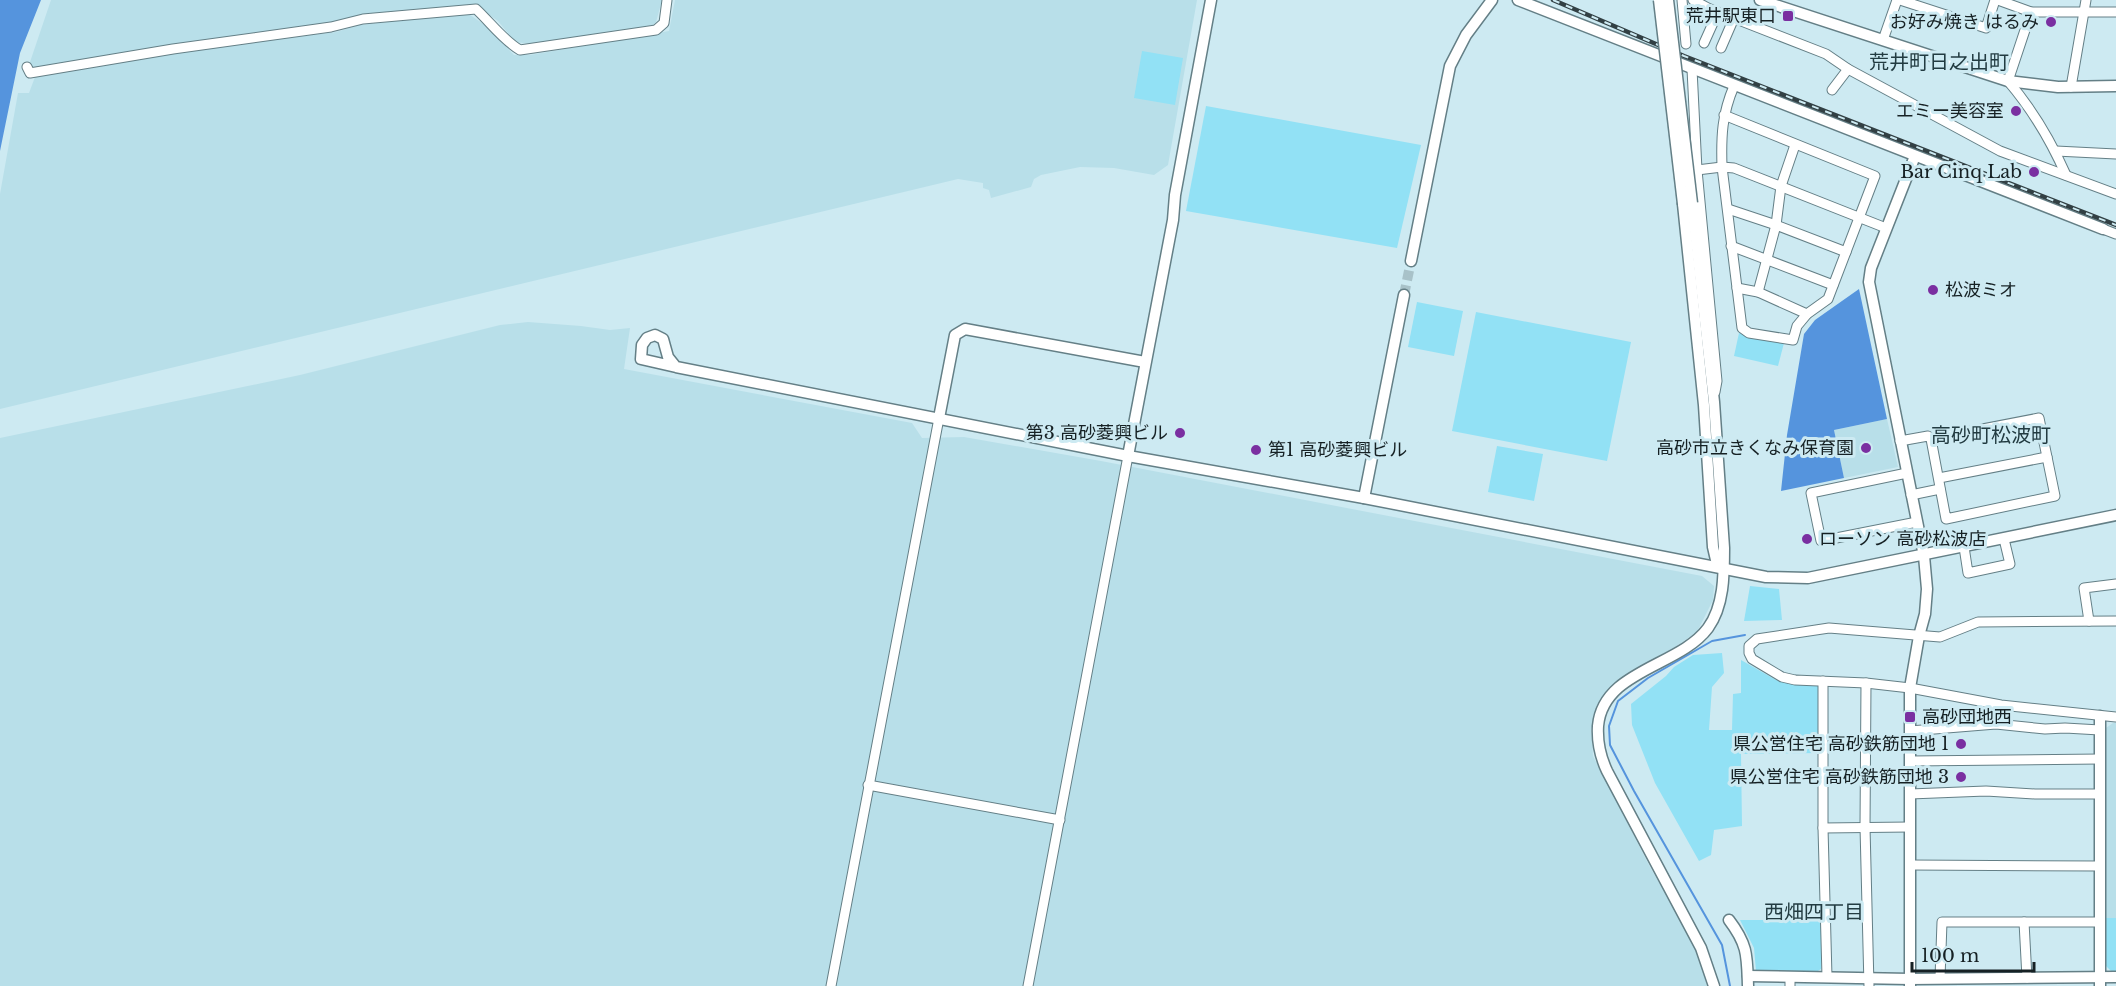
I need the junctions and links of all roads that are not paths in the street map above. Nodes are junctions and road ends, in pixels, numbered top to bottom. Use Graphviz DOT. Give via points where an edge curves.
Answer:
graph roads {
  1 [pos="667,0"];
  2 [pos="1211,0"];
  3 [pos="1492,0"];
  4 [pos="1518,0"];
  5 [pos="1659,0"];
  6 [pos="1668,0"];
  7 [pos="1682,0"];
  8 [pos="1693,0"];
  9 [pos="1761,0"];
  10 [pos="1898,0"];
  11 [pos="1997,0"];
  12 [pos="2086,0"];
  13 [pos="2018,3"];
  14 [pos="1718,12"];
  15 [pos="2031,12"];
  16 [pos="2083,12"];
  17 [pos="2116,12"];
  18 [pos="1734,18"];
  19 [pos="1884,40"];
  20 [pos="1704,43"];
  21 [pos="1686,44"];
  22 [pos="1721,48"];
  23 [pos="27,67"];
  24 [pos="1692,69"];
  25 [pos="1848,69"];
  26 [pos="2008,81"];
  27 [pos="1734,86"];
  28 [pos="2116,86"];
  29 [pos="2071,87"];
  30 [pos="1830,89"];
  31 [pos="1724,115"];
  32 [pos="1795,145"];
  33 [pos="2056,151"];
  34 [pos="2116,154"];
  35 [pos="1915,156"];
  36 [pos="1722,167"];
  37 [pos="1697,170"];
  38 [pos="2066,175"];
  39 [pos="1781,186"];
  40 [pos="2116,194"];
  41 [pos="1687,203"];
  42 [pos="1728,209"];
  43 [pos="1859,217"];
  44 [pos="1776,225"];
  45 [pos="1886,228"];
  46 [pos="2103,229"];
  47 [pos="2116,234"];
  48 [pos="1731,246"];
  49 [pos="1846,252"];
  50 [pos="1767,259"];
  51 [pos="1411,261"];
  52 [pos="1833,285"];
  53 [pos="1737,288"];
  54 [pos="1758,292"];
  55 [pos="1404,295"];
  56 [pos="1807,314"];
  57 [pos="1145,362"];
  58 [pos="676,368"];
  59 [pos="1714,402"];
  60 [pos="939,418"];
  61 [pos="1931,439"];
  62 [pos="1900,441"];
  63 [pos="1128,456"];
  64 [pos="2047,457"];
  65 [pos="1907,473"];
  66 [pos="1939,478"];
  67 [pos="1940,489"];
  68 [pos="1911,495"];
  69 [pos="1364,498"];
  70 [pos="2116,515"];
  71 [pos="1917,522"];
  72 [pos="2004,539"];
  73 [pos="1964,547"];
  74 [pos="1924,556"];
  75 [pos="1724,570"];
  76 [pos="2116,584"];
  77 [pos="2088,621"];
  78 [pos="2116,621"];
  79 [pos="1919,636"];
  80 [pos="1824,681"];
  81 [pos="1866,683"];
  82 [pos="1910,688"];
  83 [pos="2065,712"];
  84 [pos="2100,716"];
  85 [pos="2116,717"];
  86 [pos="2065,728"];
  87 [pos="2100,730"];
  88 [pos="1910,731"];
  89 [pos="2100,759"];
  90 [pos="1910,761"];
  91 [pos="868,785"];
  92 [pos="1910,794"];
  93 [pos="2100,794"];
  94 [pos="1060,820"];
  95 [pos="1865,827"];
  96 [pos="1910,827"];
  97 [pos="1823,828"];
  98 [pos="1910,865"];
  99 [pos="2100,866"];
  100 [pos="1729,920"];
  101 [pos="2024,922"];
  102 [pos="2100,922"];
  103 [pos="2116,977"];
  104 [pos="1940,978"];
  105 [pos="2027,978"];
  106 [pos="1830,980"];
  107 [pos="1748,981"];
  108 [pos="1790,981"];
  109 [pos="1869,982"];
  110 [pos="1910,982"];
  111 [pos="2100,982"];
  112 [pos="831,986"];
  113 [pos="1028,986"];
  114 [pos="1714,986"];
  1 -- 23 [label="street" via="664,23 656,30 520,50 508,43 476,9 363,19 30,73"];
  2 -- 57 [label="street"];
  3 -- 51 [label="street" via="1466,35 1450,66"];
  4 -- 24 [label="street"];
  5 -- 41 [label="street, bridge"];
  6 -- 41 [label="street, bridge"];
  7 -- 21 [label="street"];
  8 -- 14 [label="street"];
  9 -- 19 [label="street"];
  10 -- 11 [label="street" via="1986,28"];
  10 -- 19 [label="street"];
  11 -- 13 [label="street"];
  12 -- 16 [label="street"];
  13 -- 15 [label="street"];
  14 -- 18 [label="street"];
  14 -- 20 [label="street"];
  15 -- 16 [label="street"];
  15 -- 26 [label="street"];
  16 -- 17 [label="street"];
  16 -- 29 [label="street"];
  18 -- 22 [label="street"];
  18 -- 25 [label="street" via="1826,54"];
  19 -- 26 [label="street"];
  24 -- 27 [label="street"];
  24 -- 37 [label="street"];
  25 -- 30 [label="street"];
  25 -- 38 [label="street" via="2000,151"];
  26 -- 29 [label="street"];
  26 -- 33 [label="street" via="2025,100"];
  27 -- 31 [label="street"];
  27 -- 35 [label="street"];
  28 -- 29 [label="street"];
  31 -- 32 [label="street"];
  31 -- 36 [label="street"];
  32 -- 39 [label="street"];
  32 -- 43 [label="street" via="1875,176"];
  33 -- 34 [label="street"];
  33 -- 38 [label="street"];
  35 -- 45 [label="street"];
  35 -- 46 [label="street"];
  36 -- 37 [label="street"];
  36 -- 39 [label="street"];
  36 -- 42 [label="street"];
  37 -- 59 [label="street" via="1717,381"];
  38 -- 40 [label="street"];
  39 -- 43 [label="street"];
  39 -- 44 [label="street"];
  41 -- 59 [label="street"];
  41 -- 75 [label="street" via="1713,547"];
  42 -- 44 [label="street"];
  42 -- 48 [label="street"];
  43 -- 45 [label="street"];
  43 -- 49 [label="street"];
  44 -- 49 [label="street"];
  44 -- 50 [label="street"];
  45 -- 62 [label="street" via="1869,282"];
  46 -- 47 [label="street"];
  48 -- 50 [label="street"];
  48 -- 53 [label="street"];
  49 -- 52 [label="street"];
  50 -- 52 [label="street"];
  50 -- 54 [label="street"];
  52 -- 56 [label="street" via="1828,298"];
  53 -- 54 [label="street"];
  53 -- 56 [label="street" via="1742,328 1749,333 1794,340 1797,326"];
  54 -- 56 [label="street"];
  55 -- 69 [label="street"];
  57 -- 60 [label="street" via="965,329 956,335"];
  57 -- 63 [label="street"];
  58 -- 58 [label="street" via="641,359 647,338 655,335 663,339"];
  58 -- 60 [label="street"];
  59 -- 75 [label="street"];
  60 -- 63 [label="street"];
  60 -- 91 [label="street"];
  61 -- 62 [label="street" via="1928,436"];
  61 -- 64 [label="street" via="2039,418"];
  61 -- 66 [label="street"];
  62 -- 65 [label="street"];
  63 -- 69 [label="street"];
  63 -- 94 [label="street"];
  64 -- 66 [label="street"];
  64 -- 67 [label="street" via="2055,496 1946,519"];
  65 -- 68 [label="street"];
  65 -- 71 [label="street" via="1811,494 1821,541"];
  66 -- 67 [label="street"];
  67 -- 68 [label="street"];
  68 -- 71 [label="street"];
  69 -- 75 [label="street"];
  70 -- 72 [label="street"];
  71 -- 74 [label="street"];
  72 -- 73 [label="street"];
  72 -- 73 [label="street" via="2010,564 1968,573"];
  73 -- 74 [label="street"];
  74 -- 75 [label="street" via="1808,578"];
  74 -- 79 [label="street" via="1927,589 1925,619"];
  75 -- 114 [label="street" via="1719,604 1707,629 1698,639 1615,692 1602,709 1598,731 1601,758 1701,948"];
  76 -- 77 [label="street" via="2084,588"];
  77 -- 78 [label="street"];
  77 -- 79 [label="street" via="1978,622 1940,637"];
  79 -- 80 [label="street" via="1829,628 1757,639 1749,646 1752,659 1782,677"];
  79 -- 82 [label="street"];
  80 -- 81 [label="street"];
  80 -- 97 [label="street"];
  81 -- 82 [label="street"];
  81 -- 95 [label="street"];
  82 -- 83 [label="street"];
  82 -- 88 [label="street"];
  83 -- 84 [label="street"];
  83 -- 86 [label="street"];
  84 -- 85 [label="street"];
  84 -- 87 [label="street"];
  86 -- 87 [label="street"];
  86 -- 88 [label="street" via="1996,724"];
  87 -- 89 [label="street"];
  88 -- 90 [label="street"];
  89 -- 90 [label="street"];
  89 -- 93 [label="street"];
  90 -- 92 [label="street"];
  91 -- 94 [label="street"];
  91 -- 112 [label="street"];
  92 -- 93 [label="street" via="1986,790"];
  92 -- 96 [label="street"];
  93 -- 99 [label="street"];
  94 -- 113 [label="street"];
  95 -- 96 [label="street"];
  95 -- 97 [label="street"];
  95 -- 109 [label="street"];
  96 -- 98 [label="street"];
  97 -- 106 [label="street"];
  98 -- 99 [label="street"];
  98 -- 110 [label="street"];
  99 -- 102 [label="street"];
  100 -- 107 [label="street" via="1742,938"];
  101 -- 102 [label="street"];
  101 -- 104 [label="street" via="1942,922"];
  101 -- 105 [label="street"];
  102 -- 111 [label="street"];
  103 -- 111 [label="street"];
  104 -- 105 [label="street"];
  104 -- 110 [label="street"];
  105 -- 111 [label="street"];
  106 -- 108 [label="street"];
  106 -- 109 [label="street"];
  107 -- 108 [label="street"];
  109 -- 110 [label="street"];
}
